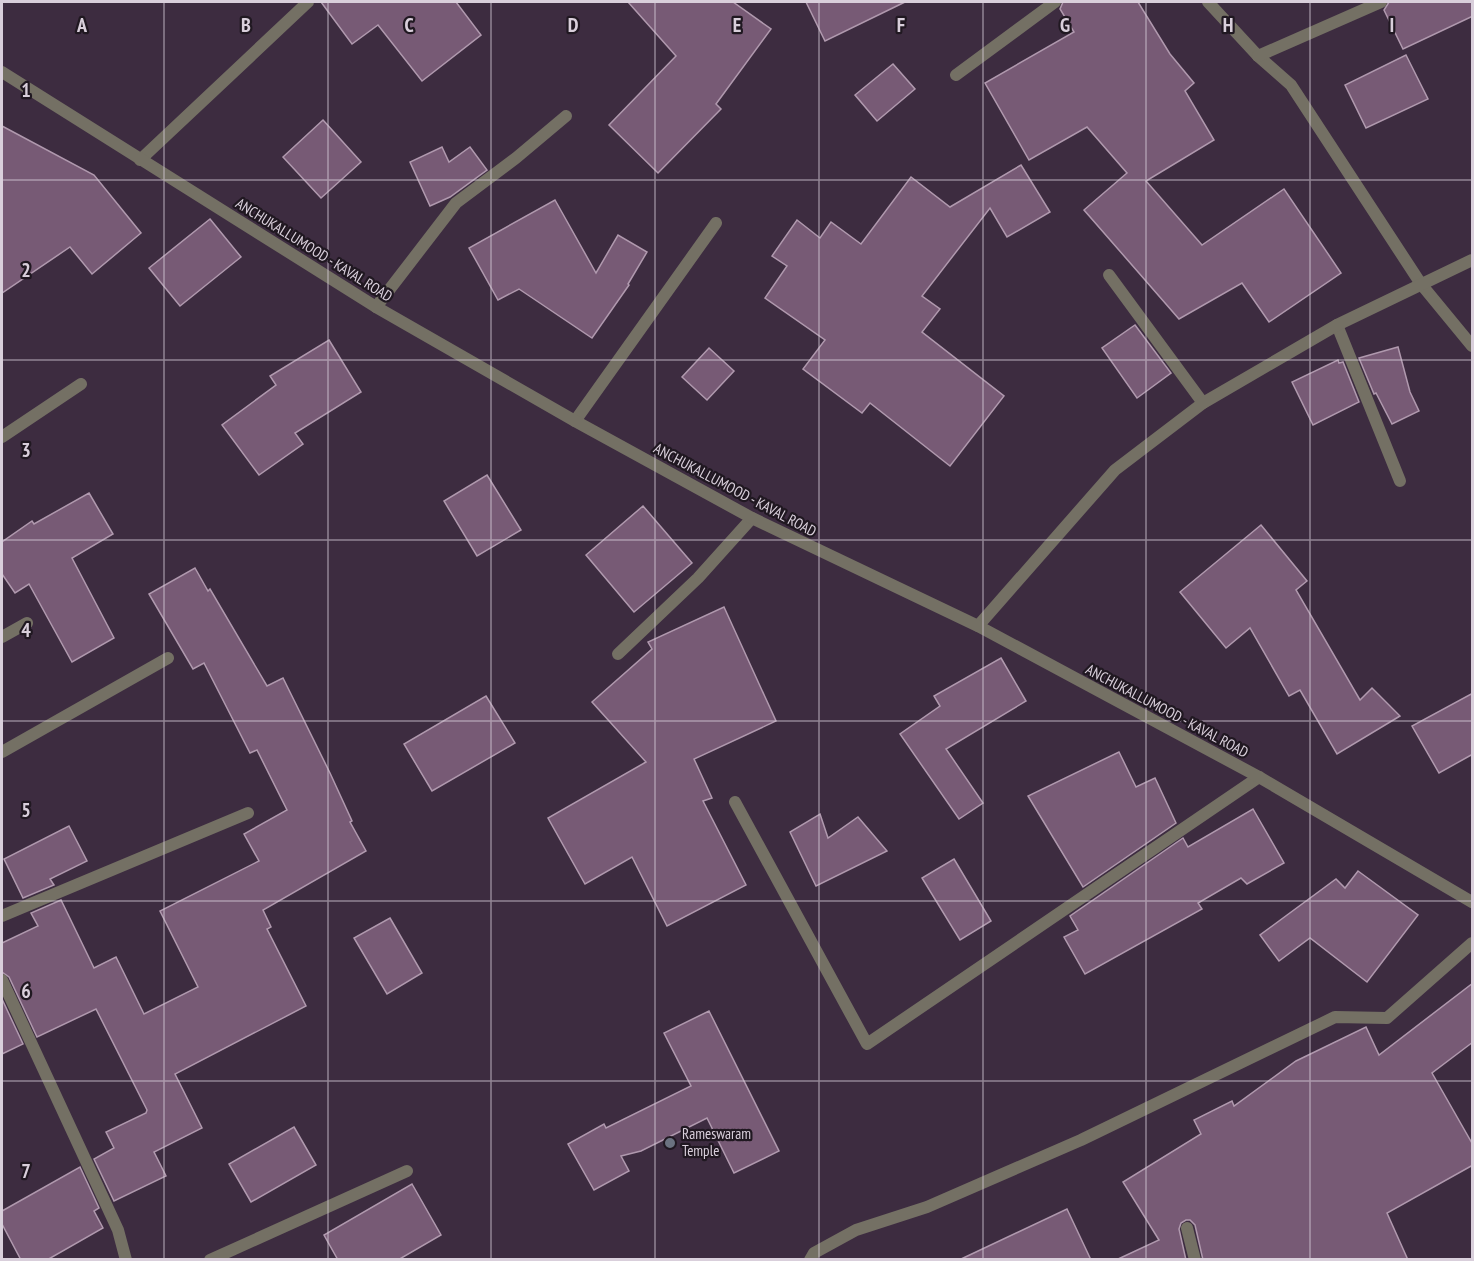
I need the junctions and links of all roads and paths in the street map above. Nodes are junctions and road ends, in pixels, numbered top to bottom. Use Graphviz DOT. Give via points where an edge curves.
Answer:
graph roads {
  1 [pos="308,2"];
  2 [pos="1055,2"];
  3 [pos="1208,2"];
  4 [pos="1381,2"];
  5 [pos="1258,56"];
  6 [pos="2,72"];
  7 [pos="956,75"];
  8 [pos="566,116"];
  9 [pos="140,159"];
  10 [pos="716,223"];
  11 [pos="1473,260"];
  12 [pos="1109,275"];
  13 [pos="1421,284"];
  14 [pos="376,307"];
  15 [pos="1338,325"];
  16 [pos="1473,346"];
  17 [pos="81,384"];
  18 [pos="1203,403"];
  19 [pos="575,421"];
  20 [pos="2,437"];
  21 [pos="1401,481"];
  22 [pos="752,518"];
  23 [pos="27,623"];
  24 [pos="978,626"];
  25 [pos="2,637"];
  26 [pos="618,654"];
  27 [pos="168,658"];
  28 [pos="2,752"];
  29 [pos="1259,777"];
  30 [pos="735,802"];
  31 [pos="248,813"];
  32 [pos="1473,902"];
  33 [pos="2,916"];
  34 [pos="1473,943"];
  35 [pos="2,980"];
  36 [pos="406,1171"];
  37 [pos="1187,1228"];
  38 [pos="126,1260"];
  39 [pos="210,1260"];
  40 [pos="810,1260"];
  41 [pos="1196,1260"];
  1 -- 9 [label="street"];
  2 -- 7 [label="street"];
  3 -- 5 [label="street"];
  4 -- 5 [label="street"];
  5 -- 13 [label="street" via="1291,85"];
  6 -- 9 [label="street, ANCHUKALLUMOOD - KAVAL ROAD"];
  8 -- 14 [label="street" via="456,203"];
  9 -- 14 [label="street, ANCHUKALLUMOOD - KAVAL ROAD"];
  10 -- 19 [label="street"];
  11 -- 13 [label="street"];
  12 -- 18 [label="street"];
  13 -- 15 [label="street"];
  13 -- 16 [label="street"];
  14 -- 19 [label="street, ANCHUKALLUMOOD - KAVAL ROAD"];
  15 -- 18 [label="street"];
  15 -- 21 [label="street"];
  17 -- 20 [label="street"];
  18 -- 24 [label="street" via="1115,470"];
  19 -- 22 [label="street, ANCHUKALLUMOOD - KAVAL ROAD"];
  22 -- 24 [label="street, ANCHUKALLUMOOD - KAVAL ROAD"];
  22 -- 26 [label="street" via="698,578"];
  23 -- 25 [label="street"];
  24 -- 29 [label="street, ANCHUKALLUMOOD - KAVAL ROAD"];
  27 -- 28 [label="street"];
  29 -- 30 [label="street" via="867,1044"];
  29 -- 32 [label="street, ANCHUKALLUMOOD - KAVAL ROAD"];
  31 -- 33 [label="street"];
  34 -- 40 [label="street" via="1387,1018 1335,1017 1081,1140 927,1207 856,1230 814,1253"];
  35 -- 38 [label="street" via="118,1230"];
  36 -- 39 [label="street"];
  37 -- 41 [label="street"];
}
